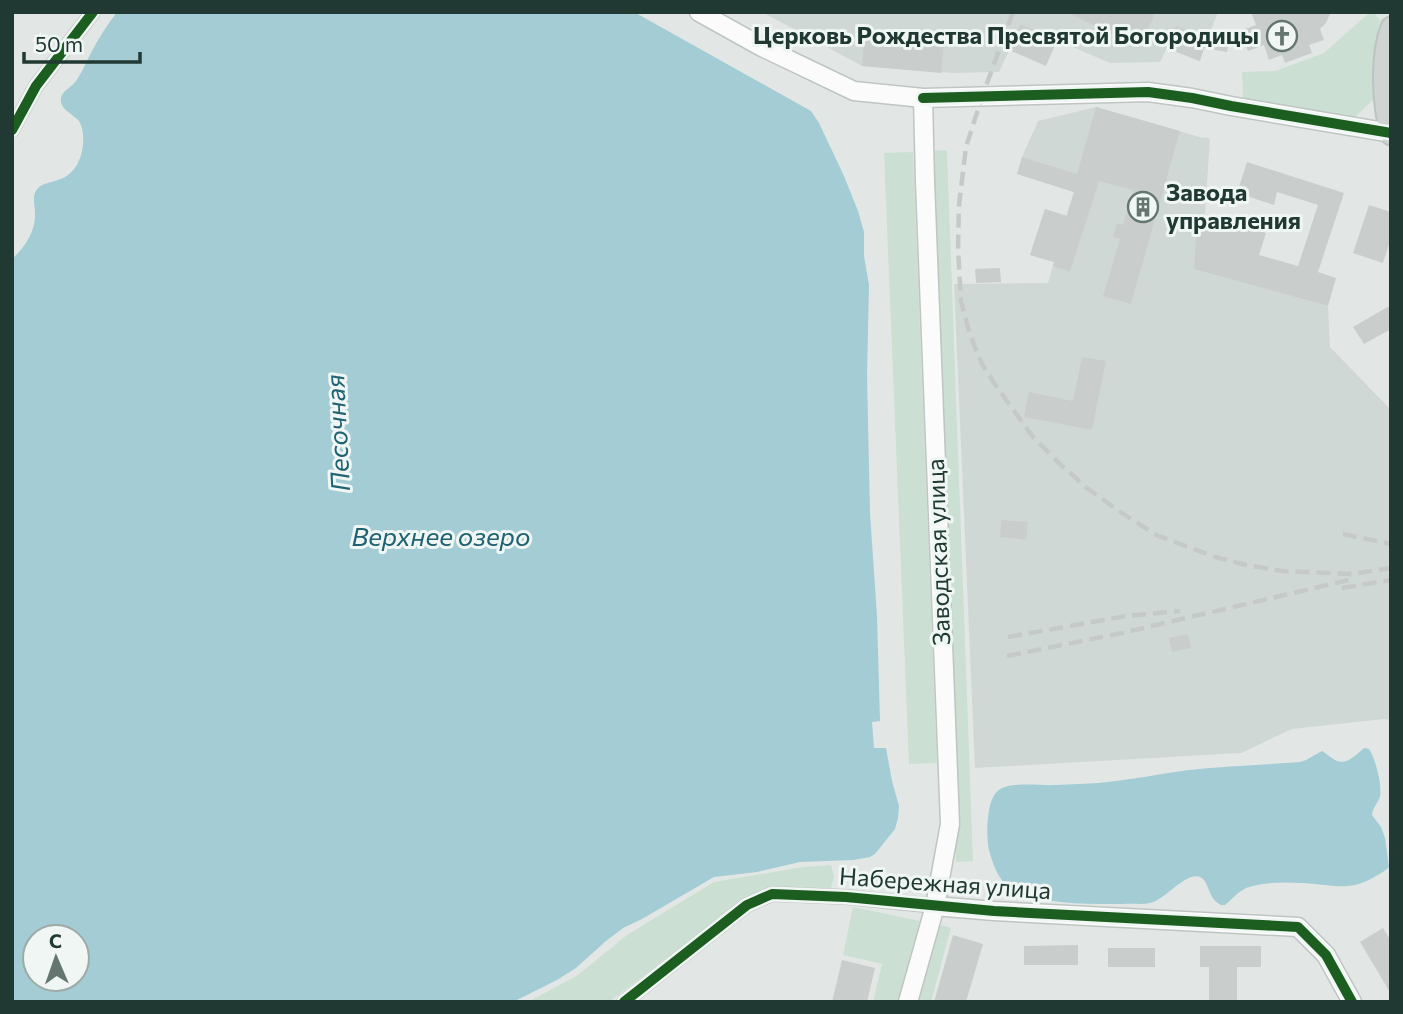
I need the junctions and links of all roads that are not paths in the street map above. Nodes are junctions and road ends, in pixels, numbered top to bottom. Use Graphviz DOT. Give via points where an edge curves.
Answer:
graph roads {
  1 [pos="93,12"];
  2 [pos="699,12"];
  3 [pos="1391,27"];
  4 [pos="923,98"];
  5 [pos="1385,102"];
  6 [pos="1357,128"];
  7 [pos="12,130"];
  8 [pos="1390,134"];
  9 [pos="935,906"];
  10 [pos="624,1002"];
  11 [pos="908,1002"];
  12 [pos="1352,1002"];
  1 -- 7 [label="street" via="36,86"];
  2 -- 4 [label="main road" via="854,91"];
  3 -- 5 [label="main road" via="1386,42"];
  4 -- 6 [label="main road" via="1148,92"];
  4 -- 9 [label="main road, Заводская улица" via="950,824"];
  5 -- 6 [label="main road"];
  5 -- 8 [label="main road"];
  6 -- 8 [label="main road"];
  9 -- 10 [label="street, Набережная улица" via="772,894 747,905"];
  9 -- 11 [label="main road, Заводская улица"];
  9 -- 12 [label="main road, Набережная улица" via="1298,927 1326,955"];
}
